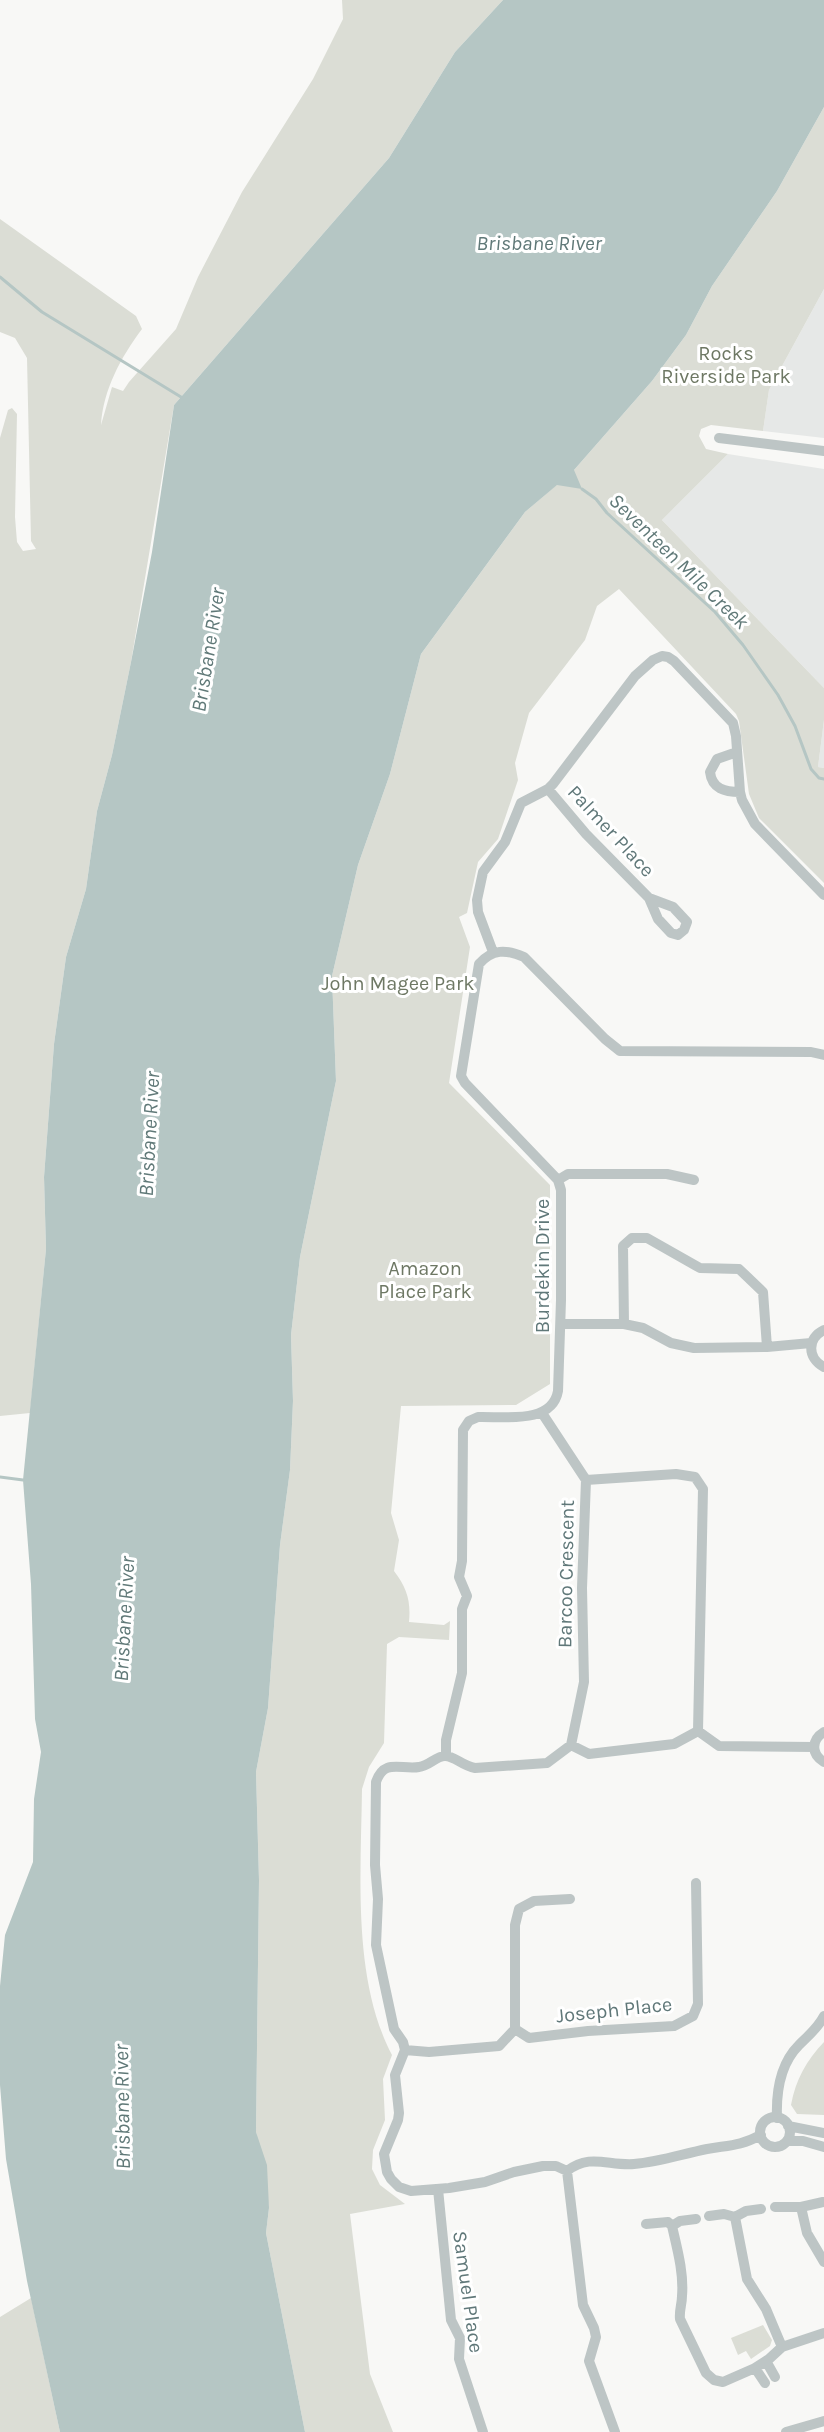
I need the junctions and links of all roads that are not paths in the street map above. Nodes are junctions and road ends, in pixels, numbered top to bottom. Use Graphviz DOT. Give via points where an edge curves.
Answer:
graph roads {
  1 [pos="720,438"];
  2 [pos="824,451"];
  3 [pos="737,752"];
  4 [pos="548,789"];
  5 [pos="740,792"];
  6 [pos="824,895"];
  7 [pos="649,898"];
  8 [pos="493,952"];
  9 [pos="824,1055"];
  10 [pos="558,1180"];
  11 [pos="694,1180"];
  12 [pos="561,1324"];
  13 [pos="624,1324"];
  14 [pos="824,1330"];
  15 [pos="811,1343"];
  16 [pos="767,1347"];
  17 [pos="824,1367"];
  18 [pos="542,1413"];
  19 [pos="586,1480"];
  20 [pos="698,1731"];
  21 [pos="824,1732"];
  22 [pos="571,1745"];
  23 [pos="814,1747"];
  24 [pos="446,1756"];
  25 [pos="824,1762"];
  26 [pos="696,1883"];
  27 [pos="570,1899"];
  28 [pos="824,2016"];
  29 [pos="515,2029"];
  30 [pos="405,2050"];
  31 [pos="777,2118"];
  32 [pos="788,2126"];
  33 [pos="824,2133"];
  34 [pos="761,2135"];
  35 [pos="787,2141"];
  36 [pos="824,2147"];
  37 [pos="567,2171"];
  38 [pos="438,2189"];
  39 [pos="823,2202"];
  40 [pos="775,2207"];
  41 [pos="801,2207"];
  42 [pos="761,2209"];
  43 [pos="709,2216"];
  44 [pos="735,2217"];
  45 [pos="696,2218"];
  46 [pos="646,2223"];
  47 [pos="672,2226"];
  48 [pos="824,2262"];
  49 [pos="824,2333"];
  50 [pos="782,2347"];
  51 [pos="766,2361"];
  52 [pos="755,2368"];
  53 [pos="824,2421"];
  54 [pos="483,2432"];
  55 [pos="615,2432"];
  56 [pos="786,2432"];
  1 -- 2 [label="street"];
  3 -- 4 [label="street" via="729,718 674,661 662,657 635,676"];
  3 -- 5 [label="street"];
  3 -- 5 [label="street" via="717,759 710,772 718,788"];
  4 -- 7 [label="street, Palmer Place"];
  4 -- 8 [label="street" via="521,803 506,842 483,872 478,912"];
  5 -- 6 [label="street" via="754,824"];
  8 -- 9 [label="street" via="524,957 620,1051"];
  8 -- 10 [label="street, Burdekin Drive" via="476,972 461,1076"];
  10 -- 11 [label="street" via="568,1174 667,1174"];
  10 -- 12 [label="street, Burdekin Drive"];
  12 -- 13 [label="street"];
  12 -- 18 [label="street, Burdekin Drive" via="556,1400"];
  13 -- 16 [label="street" via="685,1347"];
  13 -- 16 [label="street" via="623,1246 632,1238 647,1238 700,1268 739,1269 763,1292"];
  14 -- 15 [label="street"];
  15 -- 16 [label="street"];
  15 -- 17 [label="street" via="812,1356"];
  18 -- 19 [label="street"];
  18 -- 24 [label="street" via="477,1417 464,1430 459,1577 467,1596 462,1610 462,1673 446,1740"];
  19 -- 20 [label="street, Barcoo Crescent" via="676,1474 695,1477 703,1489"];
  19 -- 22 [label="street, Barcoo Crescent" via="584,1682"];
  20 -- 22 [label="street" via="674,1744 589,1755"];
  20 -- 23 [label="street" via="719,1746"];
  21 -- 23 [label="street"];
  22 -- 24 [label="street" via="547,1763 475,1768"];
  23 -- 25 [label="street"];
  24 -- 30 [label="street" via="419,1767 388,1767 379,1772 376,1782 376,1945 394,2029"];
  26 -- 29 [label="street, Joseph Place" via="698,2004 693,2016 674,2026 529,2038"];
  27 -- 29 [label="street" via="534,1900 519,1909 515,1925"];
  28 -- 31 [label="street" via="786,2063 779,2087"];
  29 -- 30 [label="street" via="499,2046 429,2052"];
  30 -- 38 [label="street" via="395,2075 398,2120 384,2154 385,2166 391,2179 405,2190"];
  31 -- 32 [label="street"];
  31 -- 34 [label="street" via="764,2122"];
  32 -- 33 [label="street"];
  32 -- 35 [label="street"];
  34 -- 35 [label="street" via="770,2146 782,2146"];
  34 -- 37 [label="street" via="742,2145 664,2160 631,2164 596,2160 576,2164"];
  35 -- 36 [label="street"];
  37 -- 38 [label="street" via="543,2166 485,2182"];
  37 -- 55 [label="street" via="583,2305 596,2337 589,2361"];
  38 -- 54 [label="street, Samuel Place" via="451,2320 460,2338 459,2359"];
  39 -- 41 [label="street"];
  40 -- 41 [label="street"];
  41 -- 48 [label="street" via="807,2233"];
  42 -- 44 [label="street"];
  43 -- 44 [label="street"];
  44 -- 50 [label="street" via="747,2279 766,2309"];
  45 -- 47 [label="street"];
  46 -- 47 [label="street"];
  47 -- 52 [label="street" via="682,2282 680,2319 706,2373 723,2382"];
  49 -- 50 [label="street"];
  50 -- 51 [label="street"];
  51 -- 52 [label="street"];
  51 -- 52 [label="street" via="770,2380"];
  53 -- 56 [label="street"];
}
